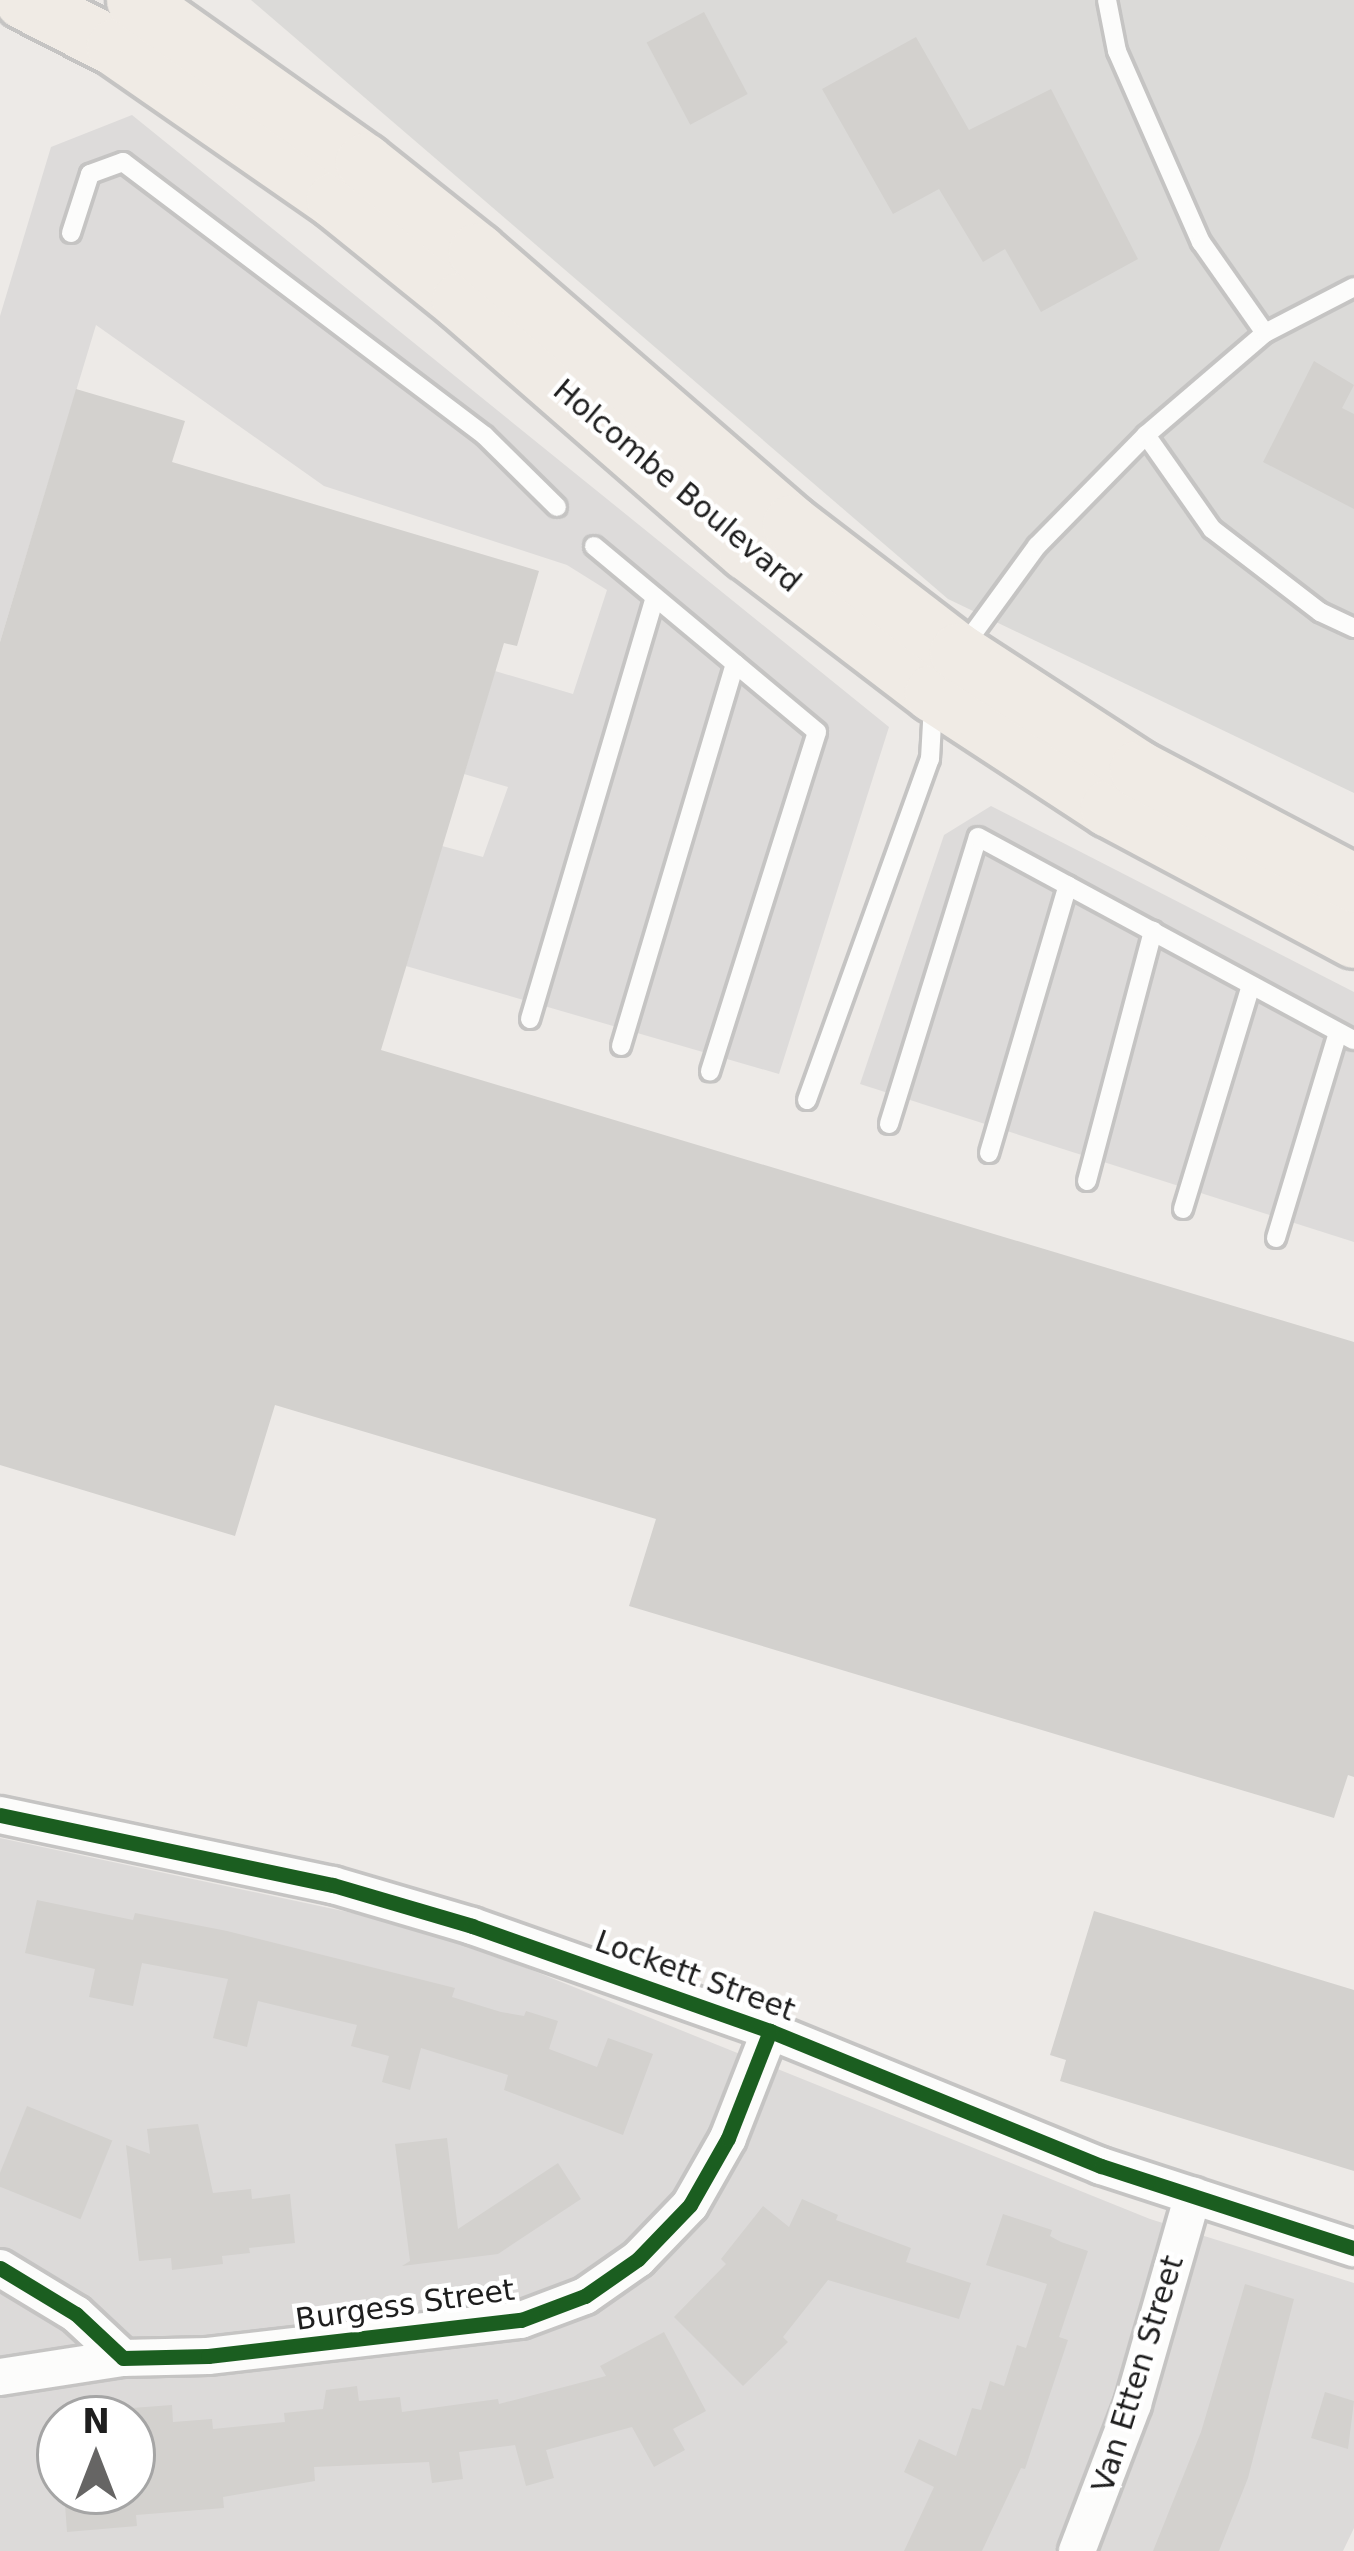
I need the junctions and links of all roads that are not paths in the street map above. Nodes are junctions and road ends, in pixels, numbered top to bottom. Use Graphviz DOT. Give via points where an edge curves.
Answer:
graph roads {
  1 [pos="23,0"];
  2 [pos="135,0"];
  3 [pos="1108,0"];
  4 [pos="71,233"];
  5 [pos="1354,287"];
  6 [pos="1265,332"];
  7 [pos="1146,434"];
  8 [pos="557,507"];
  9 [pos="594,546"];
  10 [pos="655,597"];
  11 [pos="1354,628"];
  12 [pos="735,664"];
  13 [pos="946,673"];
  14 [pos="1354,883"];
  15 [pos="1068,884"];
  16 [pos="1153,931"];
  17 [pos="1354,939"];
  18 [pos="1251,985"];
  19 [pos="530,1019"];
  20 [pos="1346,1036"];
  21 [pos="622,1046"];
  22 [pos="710,1072"];
  23 [pos="807,1100"];
  24 [pos="889,1124"];
  25 [pos="989,1153"];
  26 [pos="1087,1181"];
  27 [pos="1183,1209"];
  28 [pos="1276,1238"];
  29 [pos="0,1815"];
  30 [pos="770,2031"];
  31 [pos="1193,2195"];
  32 [pos="1354,2248"];
  33 [pos="0,2268"];
  34 [pos="123,2358"];
  35 [pos="0,2377"];
  36 [pos="1077,2551"];
  1 -- 13 [label="main road, Holcombe Boulevard" via="116,47 335,200 747,551"];
  2 -- 13 [label="main road, Holcombe Boulevard" via="364,162 791,524"];
  3 -- 6 [label="lane" via="1118,51 1201,242"];
  4 -- 8 [label="lane" via="90,174 123,162 485,436"];
  5 -- 6 [label="lane"];
  6 -- 7 [label="lane"];
  7 -- 11 [label="lane" via="1212,530 1320,612"];
  7 -- 13 [label="lane" via="1037,546"];
  9 -- 10 [label="lane"];
  10 -- 12 [label="lane"];
  10 -- 19 [label="lane"];
  12 -- 21 [label="lane"];
  12 -- 22 [label="lane" via="818,732"];
  13 -- 14 [label="main road, Holcombe Boulevard"];
  13 -- 17 [label="main road, Holcombe Boulevard" via="1109,808"];
  13 -- 23 [label="lane" via="930,759"];
  15 -- 16 [label="lane"];
  15 -- 24 [label="lane" via="978,837"];
  15 -- 25 [label="lane"];
  16 -- 18 [label="lane"];
  16 -- 26 [label="lane"];
  18 -- 20 [label="lane"];
  18 -- 27 [label="lane"];
  20 -- 28 [label="lane"];
  29 -- 30 [label="street, Lockett Street" via="333,1886"];
  30 -- 31 [label="street, Lockett Street" via="1101,2166"];
  30 -- 34 [label="street, Burgess Street" via="728,2138 690,2205 638,2259 585,2296 468,2330"];
  31 -- 32 [label="street, Lockett Street"];
  31 -- 36 [label="street, Van Etten Street" via="1133,2404"];
  33 -- 34 [label="street" via="76,2314"];
  34 -- 35 [label="street, Burgess Street"];
}
